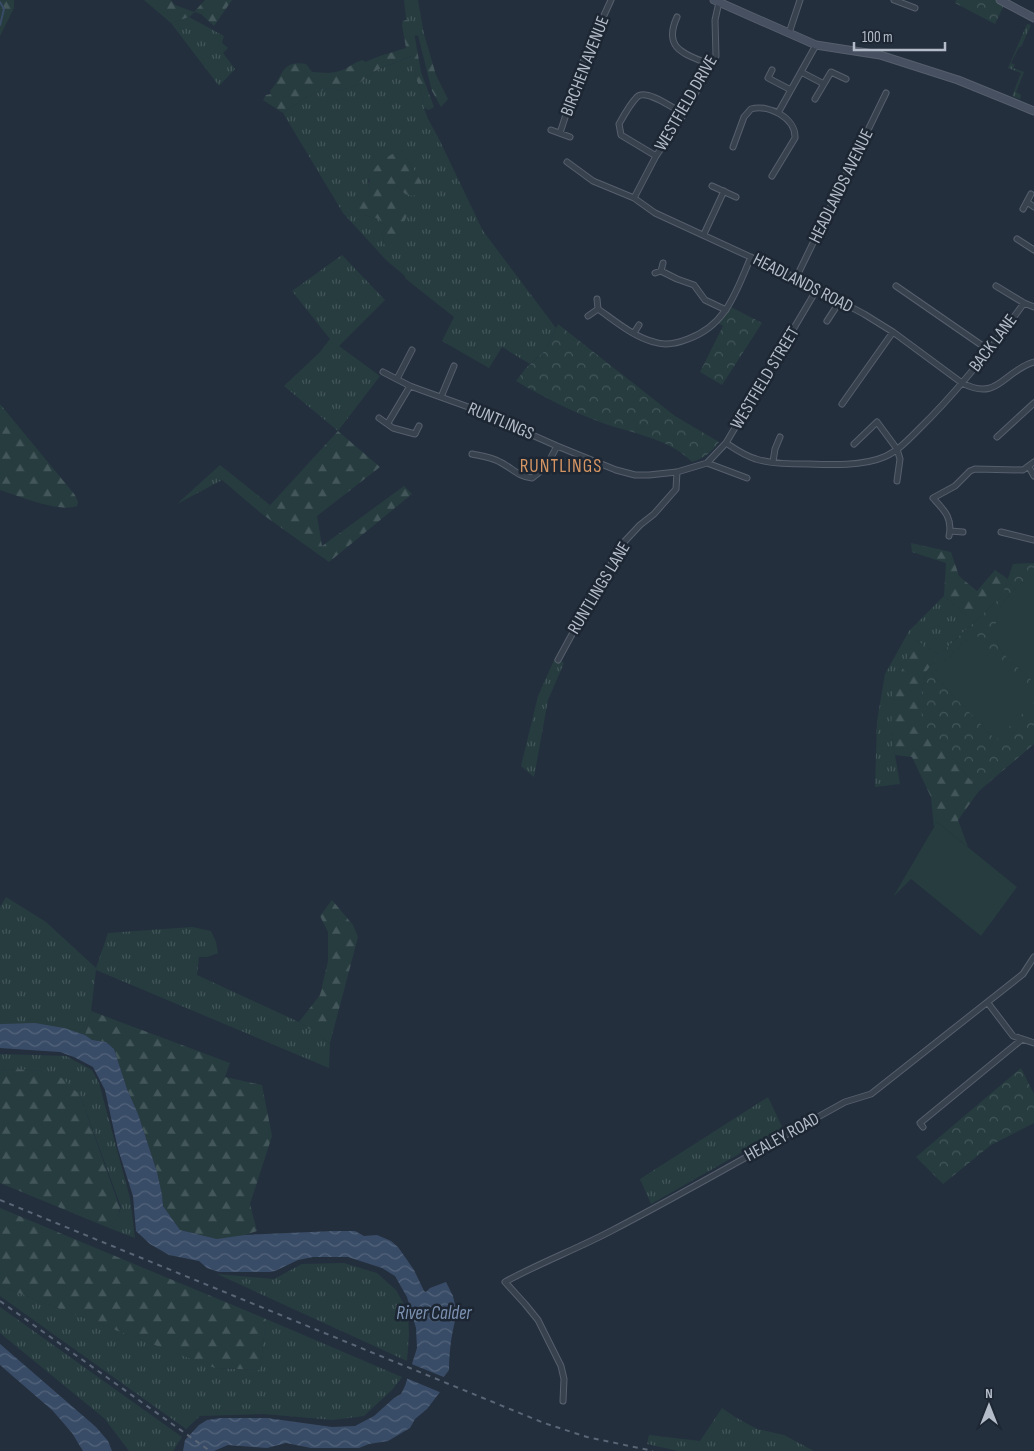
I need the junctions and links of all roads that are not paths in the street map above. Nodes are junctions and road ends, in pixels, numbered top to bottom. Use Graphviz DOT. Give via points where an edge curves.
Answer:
graph roads {
  1 [pos="611,0"];
  2 [pos="800,0"];
  3 [pos="894,0"];
  4 [pos="1000,0"];
  5 [pos="716,1"];
  6 [pos="907,5"];
  7 [pos="914,8"];
  8 [pos="905,11"];
  9 [pos="677,17"];
  10 [pos="1034,18"];
  11 [pos="789,33"];
  12 [pos="672,40"];
  13 [pos="664,43"];
  14 [pos="816,45"];
  15 [pos="711,65"];
  16 [pos="772,70"];
  17 [pos="801,72"];
  18 [pos="846,79"];
  19 [pos="824,84"];
  20 [pos="791,90"];
  21 [pos="886,93"];
  22 [pos="815,99"];
  23 [pos="1034,110"];
  24 [pos="778,113"];
  25 [pos="684,114"];
  26 [pos="551,130"];
  27 [pos="560,133"];
  28 [pos="570,136"];
  29 [pos="733,148"];
  30 [pos="656,156"];
  31 [pos="567,162"];
  32 [pos="772,176"];
  33 [pos="712,186"];
  34 [pos="724,191"];
  35 [pos="1031,194"];
  36 [pos="736,197"];
  37 [pos="634,198"];
  38 [pos="1027,202"];
  39 [pos="1034,207"];
  40 [pos="1023,209"];
  41 [pos="704,234"];
  42 [pos="1017,239"];
  43 [pos="1034,250"];
  44 [pos="751,256"];
  45 [pos="663,263"];
  46 [pos="796,278"];
  47 [pos="896,286"];
  48 [pos="996,286"];
  49 [pos="817,289"];
  50 [pos="597,299"];
  51 [pos="840,300"];
  52 [pos="1024,303"];
  53 [pos="1034,307"];
  54 [pos="598,309"];
  55 [pos="726,310"];
  56 [pos="588,316"];
  57 [pos="827,321"];
  58 [pos="639,325"];
  59 [pos="893,332"];
  60 [pos="634,333"];
  61 [pos="412,350"];
  62 [pos="990,351"];
  63 [pos="1034,362"];
  64 [pos="454,366"];
  65 [pos="382,372"];
  66 [pos="396,378"];
  67 [pos="962,383"];
  68 [pos="410,386"];
  69 [pos="441,397"];
  70 [pos="1034,403"];
  71 [pos="842,404"];
  72 [pos="379,418"];
  73 [pos="388,423"];
  74 [pos="419,426"];
  75 [pos="415,434"];
  76 [pos="780,437"];
  77 [pos="997,437"];
  78 [pos="419,442"];
  79 [pos="726,443"];
  80 [pos="854,444"];
  81 [pos="557,446"];
  82 [pos="898,449"];
  83 [pos="472,454"];
  84 [pos="774,462"];
  85 [pos="1034,462"];
  86 [pos="707,463"];
  87 [pos="1029,467"];
  88 [pos="677,472"];
  89 [pos="1034,476"];
  90 [pos="748,478"];
  91 [pos="896,481"];
  92 [pos="963,532"];
  93 [pos="1001,532"];
  94 [pos="1034,540"];
  95 [pos="558,660"];
  96 [pos="1034,957"];
  97 [pos="988,1003"];
  98 [pos="1021,1040"];
  99 [pos="1034,1043"];
  100 [pos="923,1127"];
  101 [pos="563,1401"];
  1 -- 27 [label="street, BIRCHEN AVENUE" via="584,59"];
  2 -- 11 [label="street"];
  3 -- 6 [label="street"];
  4 -- 10 [label="street"];
  5 -- 11 [label="street"];
  5 -- 15 [label="street, WESTFIELD DRIVE" via="716,56"];
  6 -- 7 [label="street"];
  6 -- 8 [label="street"];
  9 -- 12 [label="street" via="671,31"];
  11 -- 14 [label="street"];
  12 -- 13 [label="street"];
  12 -- 15 [label="street" via="681,51"];
  14 -- 17 [label="street"];
  14 -- 23 [label="street" via="888,58 958,80"];
  15 -- 25 [label="street, WESTFIELD DRIVE"];
  16 -- 20 [label="street" via="768,78"];
  17 -- 19 [label="street"];
  17 -- 20 [label="street"];
  18 -- 19 [label="street" via="831,72"];
  19 -- 22 [label="street"];
  20 -- 24 [label="street"];
  21 -- 46 [label="street, HEADLANDS AVENUE"];
  24 -- 29 [label="street" via="763,108 751,109 732,139"];
  24 -- 32 [label="street" via="789,122 795,138 783,166"];
  25 -- 30 [label="street, WESTFIELD DRIVE"];
  25 -- 30 [label="street" via="650,96 643,94 636,98 619,124 620,132"];
  26 -- 27 [label="street, BIRCHEN AVENUE"];
  27 -- 28 [label="street, BIRCHEN AVENUE"];
  30 -- 37 [label="street, WESTFIELD DRIVE"];
  31 -- 37 [label="street, HEADLANDS ROAD" via="593,181"];
  33 -- 34 [label="street"];
  34 -- 36 [label="street"];
  34 -- 41 [label="street"];
  35 -- 38 [label="street"];
  37 -- 41 [label="street, HEADLANDS ROAD" via="656,213"];
  38 -- 39 [label="street"];
  38 -- 40 [label="street"];
  41 -- 44 [label="street, HEADLANDS ROAD"];
  42 -- 43 [label="street"];
  44 -- 46 [label="street, HEADLANDS ROAD"];
  44 -- 55 [label="street"];
  45 -- 55 [label="street" via="658,272 694,284 705,300"];
  46 -- 49 [label="street, HEADLANDS ROAD"];
  47 -- 62 [label="street"];
  48 -- 52 [label="street"];
  49 -- 51 [label="street, HEADLANDS ROAD"];
  49 -- 79 [label="street, WESTFIELD STREET"];
  50 -- 54 [label="street"];
  51 -- 57 [label="street"];
  51 -- 59 [label="street, HEADLANDS ROAD"];
  52 -- 53 [label="street"];
  52 -- 62 [label="street, BACK LANE"];
  54 -- 56 [label="street"];
  54 -- 60 [label="street"];
  55 -- 60 [label="street" via="708,329 677,343 654,342"];
  58 -- 60 [label="street"];
  59 -- 67 [label="street, HEADLANDS ROAD"];
  59 -- 71 [label="street"];
  61 -- 66 [label="street"];
  62 -- 67 [label="street, BACK LANE"];
  63 -- 67 [label="street" via="992,388 984,390"];
  64 -- 69 [label="street"];
  65 -- 66 [label="street, RUNTLINGS"];
  66 -- 68 [label="street, RUNTLINGS"];
  67 -- 82 [label="street, BACK LANE"];
  68 -- 69 [label="street, RUNTLINGS"];
  68 -- 73 [label="street"];
  69 -- 81 [label="street, RUNTLINGS"];
  70 -- 77 [label="street"];
  72 -- 73 [label="street"];
  73 -- 75 [label="street" via="393,428"];
  74 -- 75 [label="street"];
  75 -- 78 [label="street"];
  76 -- 84 [label="street"];
  79 -- 84 [label="street, BACK LANE" via="756,459"];
  79 -- 86 [label="street, WESTFIELD STREET"];
  80 -- 82 [label="street" via="877,422"];
  81 -- 83 [label="street" via="546,467 532,478 518,475 501,462"];
  81 -- 88 [label="street, RUNTLINGS" via="635,475"];
  82 -- 84 [label="street, BACK LANE" via="878,459 856,463"];
  82 -- 91 [label="street" via="900,460"];
  85 -- 87 [label="street"];
  86 -- 88 [label="street, RUNTLINGS"];
  86 -- 90 [label="street"];
  87 -- 89 [label="street"];
  87 -- 92 [label="street" via="1023,470 970,471 955,486 933,498 948,515 950,533"];
  88 -- 95 [label="street, RUNTLINGS LANE" via="676,489 625,541"];
  93 -- 94 [label="street" via="1014,532"];
  96 -- 97 [label="street, HEALEY ROAD" via="1024,974"];
  97 -- 98 [label="street" via="1013,1036"];
  97 -- 101 [label="street, HEALEY ROAD" via="871,1094 845,1102 674,1198 504,1282 538,1320 561,1366"];
  98 -- 99 [label="street"];
  98 -- 100 [label="street" via="920,1123"];
}
